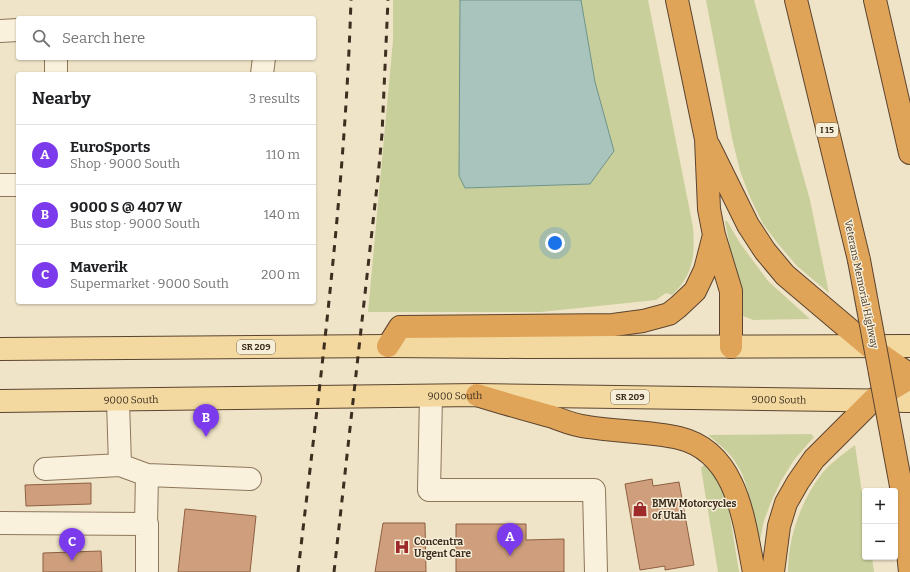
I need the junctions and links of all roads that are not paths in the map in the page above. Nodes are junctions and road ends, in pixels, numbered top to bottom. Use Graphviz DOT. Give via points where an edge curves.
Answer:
graph roads {
  1 [pos="677,0"];
  2 [pos="796,0"];
  3 [pos="875,0"];
  4 [pos="16,30"];
  5 [pos="0,31"];
  6 [pos="56,60"];
  7 [pos="264,60"];
  8 [pos="56,72"];
  9 [pos="262,72"];
  10 [pos="706,139"];
  11 [pos="910,153"];
  12 [pos="0,185"];
  13 [pos="16,185"];
  14 [pos="714,235"];
  15 [pos="388,346"];
  16 [pos="910,346"];
  17 [pos="731,347"];
  18 [pos="870,347"];
  19 [pos="0,349"];
  20 [pos="910,375"];
  21 [pos="910,378"];
  22 [pos="477,395"];
  23 [pos="431,396"];
  24 [pos="118,400"];
  25 [pos="873,400"];
  26 [pos="0,401"];
  27 [pos="910,401"];
  28 [pos="120,465"];
  29 [pos="45,469"];
  30 [pos="147,475"];
  31 [pos="250,479"];
  32 [pos="0,523"];
  33 [pos="146,524"];
  34 [pos="147,572"];
  35 [pos="596,572"];
  36 [pos="754,572"];
  37 [pos="773,572"];
  38 [pos="910,572"];
  1 -- 10 [label="highway"];
  2 -- 38 [label="highway, Veterans Memorial Highway / I 15, bridge" via="859,260 901,486"];
  3 -- 11 [label="highway"];
  4 -- 5 [label="lane"];
  6 -- 8 [label="lane"];
  7 -- 9 [label="lane"];
  10 -- 14 [label="highway" via="709,209"];
  10 -- 18 [label="highway" via="748,225 765,251 785,275"];
  12 -- 13 [label="lane"];
  14 -- 15 [label="highway" via="705,270 695,290 669,314 613,325 400,327"];
  14 -- 17 [label="highway" via="731,291"];
  15 -- 17 [label="main road, SR 209"];
  15 -- 19 [label="main road, SR 209"];
  16 -- 18 [label="main road, SR 209"];
  17 -- 18 [label="main road, SR 209"];
  18 -- 20 [label="highway"];
  21 -- 25 [label="highway"];
  22 -- 23 [label="main road, 9000 South / SR 209"];
  22 -- 25 [label="main road, 9000 South / SR 209"];
  22 -- 36 [label="highway" via="587,427 680,438 702,447 718,461 733,485 741,507"];
  23 -- 24 [label="main road, 9000 South / SR 209"];
  23 -- 35 [label="lane" via="429,490 594,490"];
  24 -- 26 [label="main road, 9000 South / SR 209"];
  24 -- 28 [label="lane"];
  25 -- 27 [label="main road, 9000 South / SR 209"];
  25 -- 37 [label="highway" via="814,459 798,482 786,503 779,526"];
  28 -- 29 [label="lane"];
  28 -- 30 [label="lane"];
  30 -- 31 [label="lane"];
  30 -- 33 [label="lane"];
  32 -- 33 [label="lane"];
  33 -- 34 [label="lane"];
}
